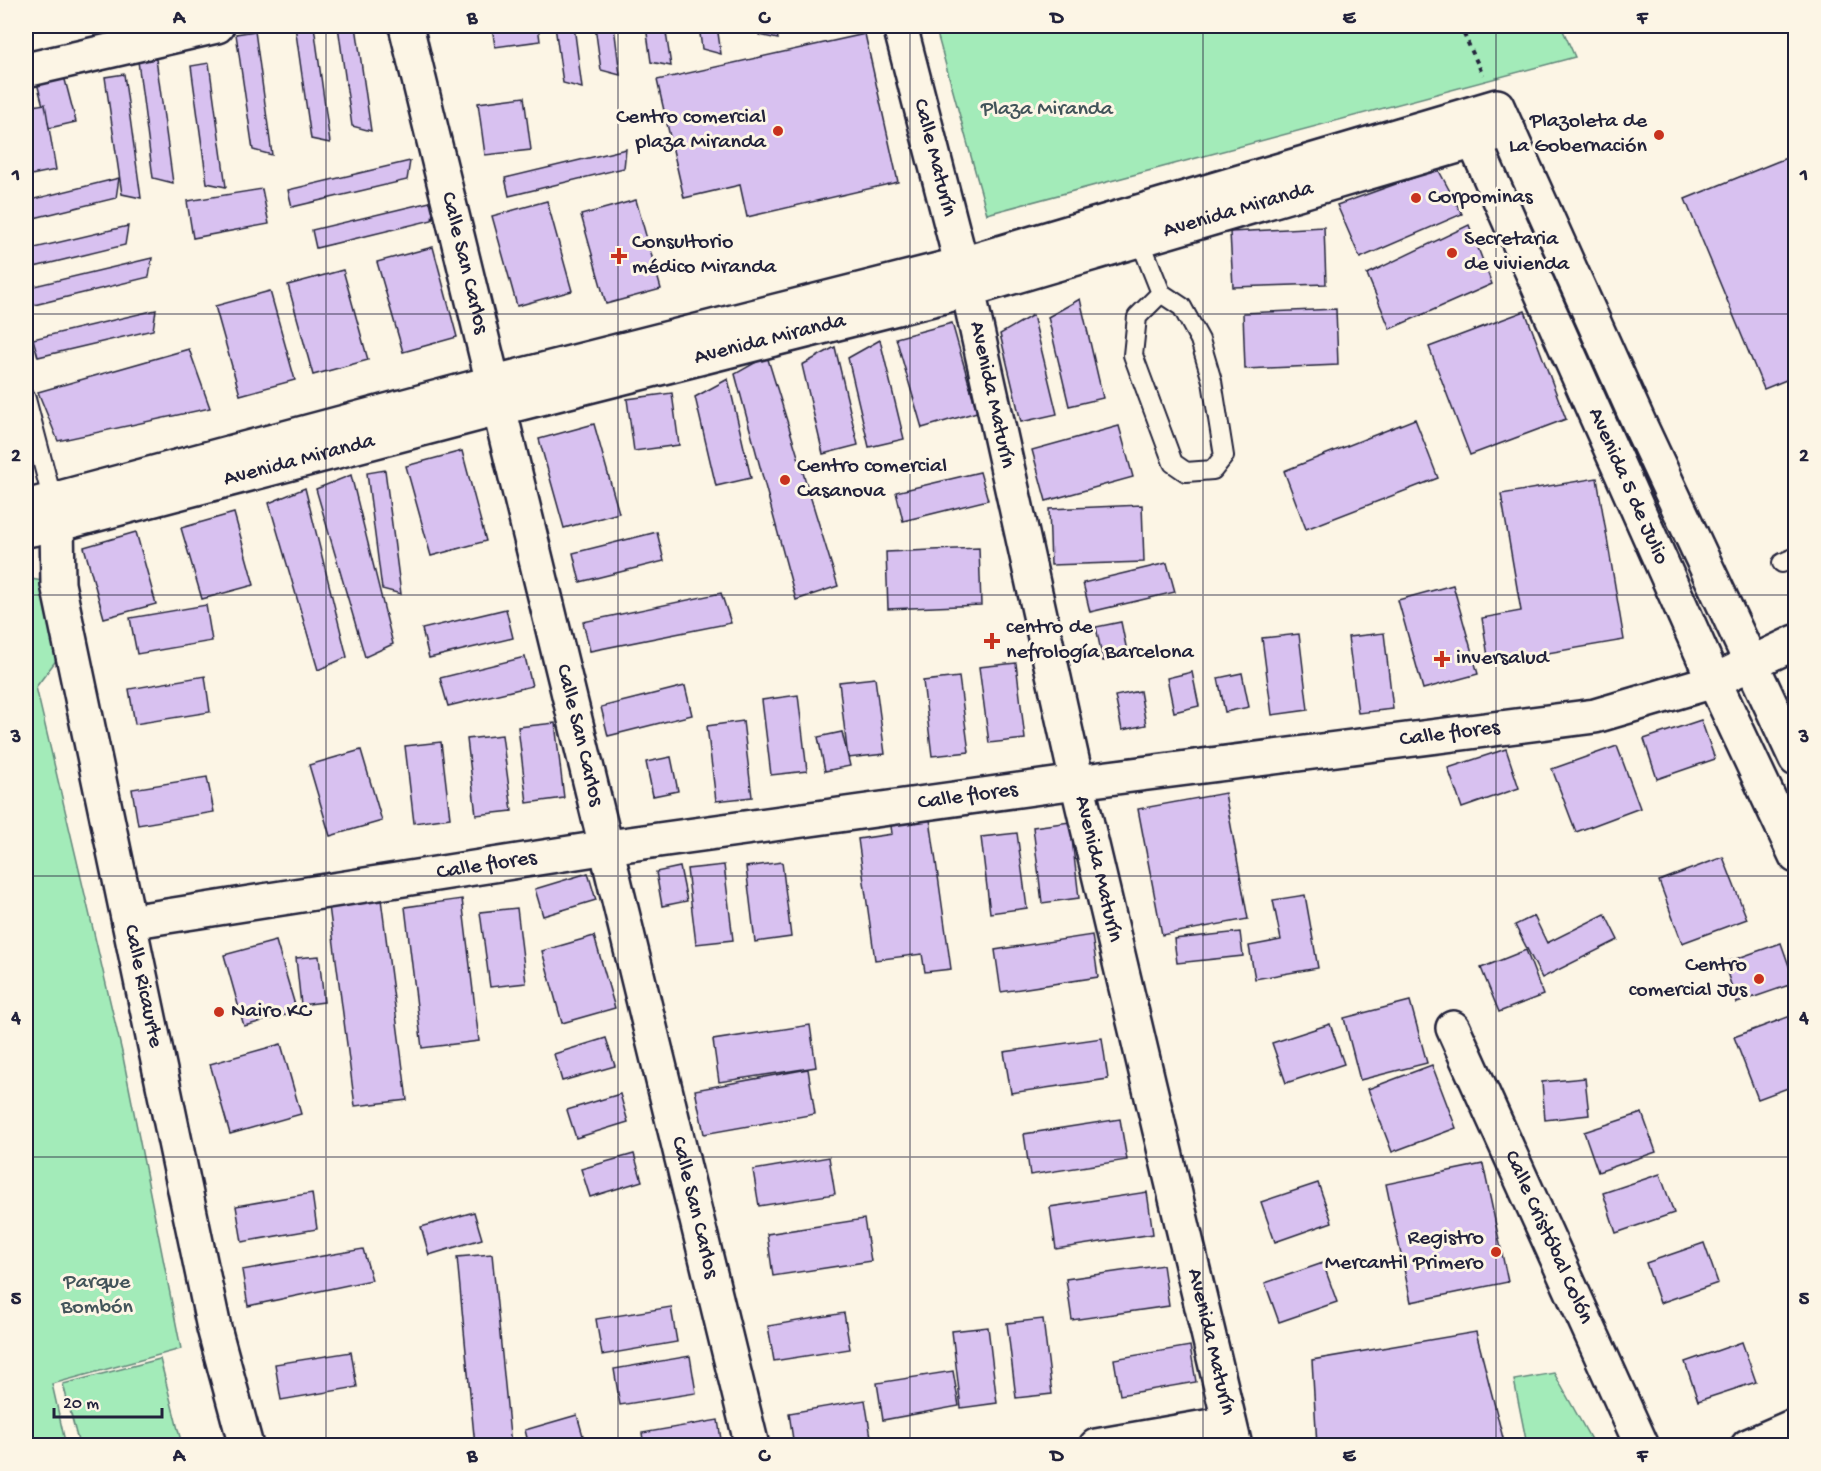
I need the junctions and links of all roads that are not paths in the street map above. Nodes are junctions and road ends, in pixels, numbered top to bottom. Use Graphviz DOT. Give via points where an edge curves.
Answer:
graph roads {
  1 [pos="217,26"];
  2 [pos="406,26"];
  3 [pos="900,26"];
  4 [pos="26,70"];
  5 [pos="1503,118"];
  6 [pos="1468,129"];
  7 [pos="1140,240"];
  8 [pos="965,277"];
  9 [pos="1161,294"];
  10 [pos="498,395"];
  11 [pos="26,399"];
  12 [pos="40,515"];
  13 [pos="1796,642"];
  14 [pos="1749,664"];
  15 [pos="1714,681"];
  16 [pos="1796,759"];
  17 [pos="1077,782"];
  18 [pos="608,847"];
  19 [pos="1796,856"];
  20 [pos="129,922"];
  21 [pos="1453,1028"];
  22 [pos="1796,1425"];
  23 [pos="1232,1434"];
  24 [pos="246,1446"];
  25 [pos="752,1446"];
  26 [pos="1096,1446"];
  27 [pos="1642,1446"];
  28 [pos="1748,1446"];
  1 -- 4 [label="street"];
  2 -- 10 [label="street, Calle San Carlos"];
  3 -- 8 [label="street, Calle Maturín"];
  5 -- 6 [label="street, Avenida Miranda"];
  5 -- 14 [label="street, Avenida 5 de Julio"];
  6 -- 7 [label="street, Avenida Miranda"];
  6 -- 8 [label="street, Avenida Miranda"];
  6 -- 15 [label="street, Avenida 5 de Julio"];
  7 -- 8 [label="street, Avenida Miranda"];
  7 -- 9 [label="lane"];
  8 -- 10 [label="street, Avenida Miranda"];
  8 -- 17 [label="street, Avenida Maturín"];
  9 -- 9 [label="lane" via="1182,308 1200,340 1212,381 1224,456 1213,470 1186,472 1173,463 1133,355 1137,316"];
  10 -- 12 [label="street, Avenida Miranda"];
  10 -- 18 [label="street, Calle San Carlos"];
  11 -- 12 [label="lane, Calle Ricaurte"];
  12 -- 20 [label="street, Calle Ricaurte"];
  13 -- 14 [label="street, Calle flores"];
  14 -- 15 [label="street, Calle flores"];
  14 -- 16 [label="street, Avenida 5 de Julio"];
  15 -- 17 [label="street, Calle flores" via="1595,716"];
  15 -- 19 [label="street, Avenida 5 de Julio"];
  17 -- 18 [label="street, Calle flores"];
  17 -- 23 [label="street, Avenida Maturín"];
  18 -- 20 [label="street, Calle flores"];
  18 -- 25 [label="street, Calle San Carlos"];
  20 -- 24 [label="street, Calle Ricaurte" via="214,1328"];
  21 -- 27 [label="street, Calle Cristóbal Colón"];
  22 -- 28 [label="street"];
  23 -- 26 [label="street"];
}
